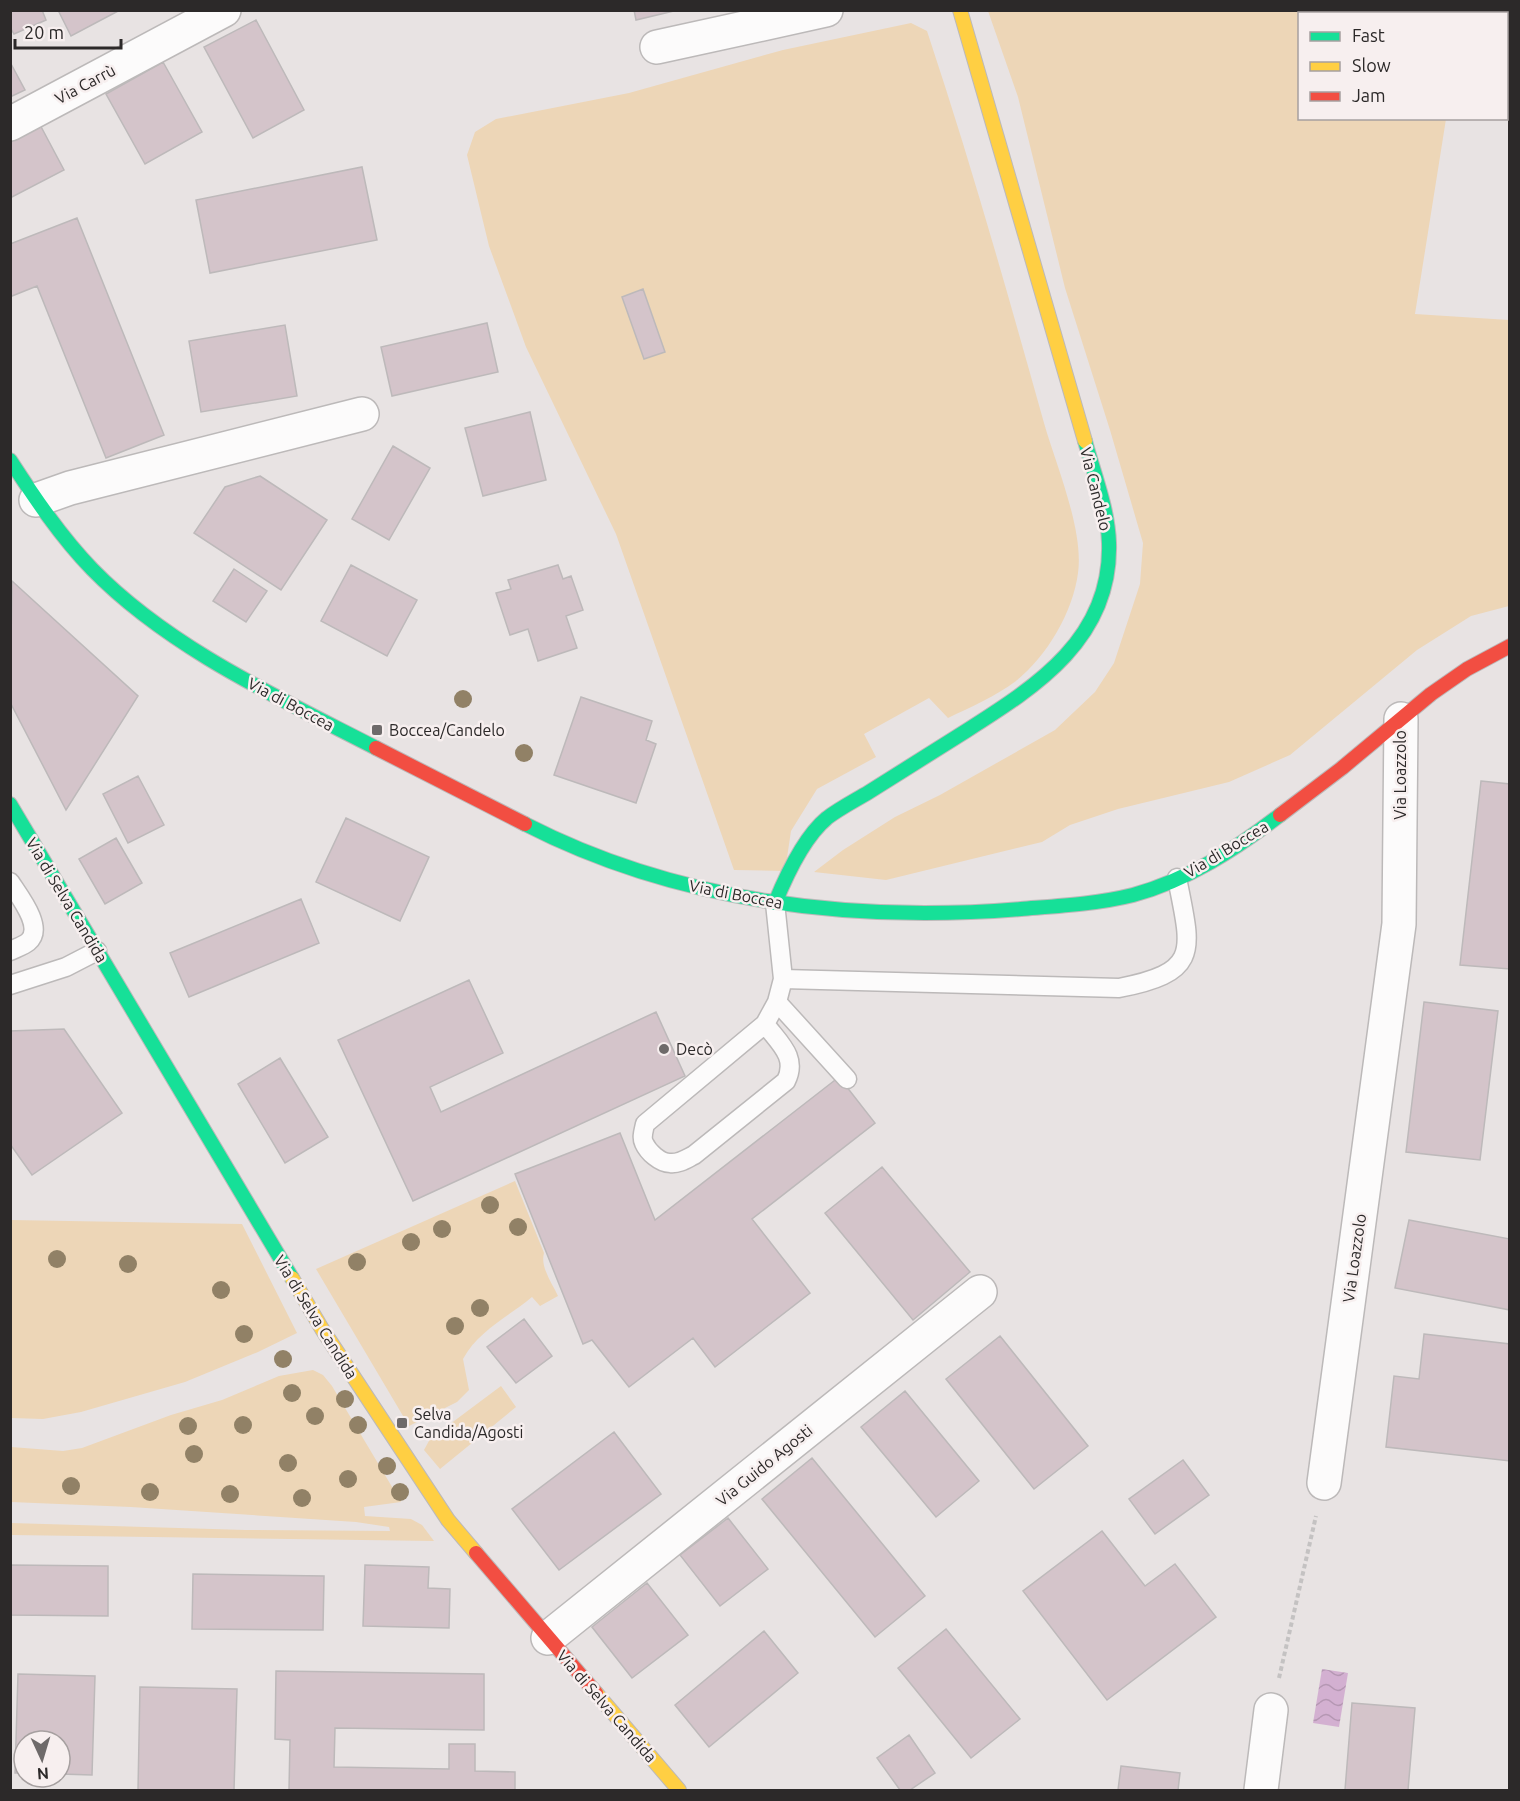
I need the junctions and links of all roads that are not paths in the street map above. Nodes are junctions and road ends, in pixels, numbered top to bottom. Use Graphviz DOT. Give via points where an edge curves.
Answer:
graph roads {
  1 [pos="224,10"];
  2 [pos="826,10"];
  3 [pos="960,10"];
  4 [pos="657,47"];
  5 [pos="10,124"];
  6 [pos="362,414"];
  7 [pos="10,454"];
  8 [pos="13,464"];
  9 [pos="32,502"];
  10 [pos="1509,646"];
  11 [pos="1401,719"];
  12 [pos="10,804"];
  13 [pos="1177,878"];
  14 [pos="10,882"];
  15 [pos="776,903"];
  16 [pos="10,951"];
  17 [pos="97,951"];
  18 [pos="783,979"];
  19 [pos="10,985"];
  20 [pos="777,1002"];
  21 [pos="765,1024"];
  22 [pos="847,1079"];
  23 [pos="980,1292"];
  24 [pos="1324,1483"];
  25 [pos="548,1638"];
  26 [pos="1271,1710"];
  27 [pos="679,1791"];
  28 [pos="1261,1791"];
  1 -- 5 [label="street, Via Carrù"];
  2 -- 4 [label="street"];
  3 -- 15 [label="street, Via Candelo" via="1101,497 1109,541 1105,587 1098,609 1073,649 1037,684 826,819 801,850"];
  6 -- 9 [label="street" via="70,488"];
  7 -- 8 [label="street, Via di Boccea"];
  8 -- 9 [label="street, Via di Boccea"];
  9 -- 15 [label="street, Via di Boccea" via="119,594 194,651 286,702 582,851 694,887"];
  10 -- 11 [label="street, Via di Boccea" via="1449,681"];
  11 -- 13 [label="street, Via di Boccea" via="1250,838"];
  11 -- 24 [label="street, Via Loazzolo" via="1400,924"];
  12 -- 17 [label="street, Via di Selva Candida"];
  13 -- 15 [label="street, Via di Boccea" via="1100,901 1000,911 846,910"];
  13 -- 18 [label="lane" via="1189,937 1183,960 1167,976 1143,984 1119,988"];
  14 -- 16 [label="lane" via="32,919 34,932 29,941"];
  15 -- 18 [label="lane"];
  17 -- 19 [label="lane" via="66,967"];
  17 -- 25 [label="street, Via di Selva Candida" via="328,1339 448,1520"];
  18 -- 20 [label="lane"];
  20 -- 21 [label="lane"];
  20 -- 22 [label="lane"];
  21 -- 21 [label="lane" via="790,1058 791,1071 786,1081 694,1155 668,1164 655,1157 644,1143 645,1124"];
  23 -- 25 [label="street, Via Guido Agosti"];
  25 -- 27 [label="street, Via di Selva Candida"];
  26 -- 28 [label="street"];
}
